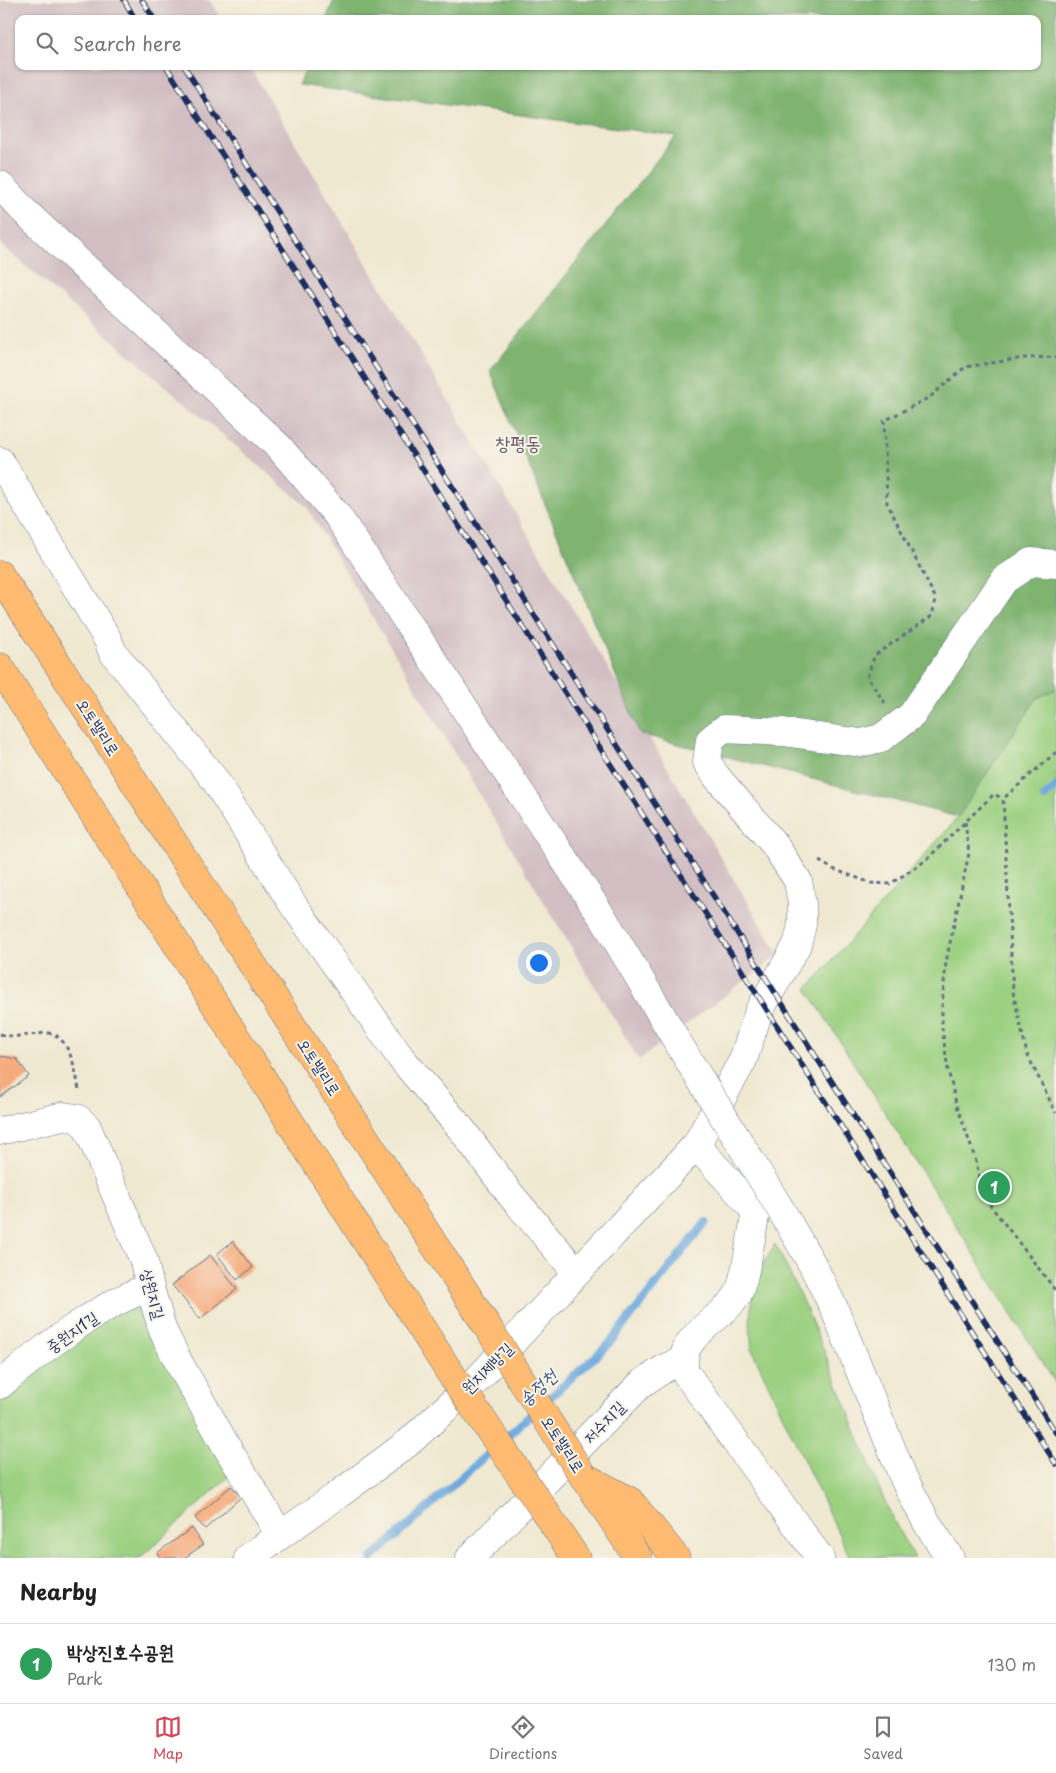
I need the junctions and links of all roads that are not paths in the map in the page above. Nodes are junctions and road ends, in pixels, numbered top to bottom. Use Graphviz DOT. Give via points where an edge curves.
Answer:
graph roads {
  1 [pos="0,185"];
  2 [pos="0,462"];
  3 [pos="1056,564"];
  4 [pos="3,579"];
  5 [pos="0,667"];
  6 [pos="0,1131"];
  7 [pos="696,1145"];
  8 [pos="576,1273"];
  9 [pos="150,1288"];
  10 [pos="682,1361"];
  11 [pos="0,1386"];
  12 [pos="584,1476"];
  13 [pos="280,1534"];
  14 [pos="571,1552"];
  15 [pos="248,1558"];
  16 [pos="470,1558"];
  17 [pos="638,1558"];
  18 [pos="676,1558"];
  19 [pos="820,1558"];
  20 [pos="950,1558"];
  1 -- 20 [label="street, bridge" via="24,211 279,447 336,514 605,921 781,1210 834,1308 904,1479"];
  2 -- 8 [label="street" via="108,640 112,652 214,780 354,993 401,1058"];
  3 -- 7 [label="street, 원지제방길" via="1031,562 1004,580 912,715 881,738 861,743 783,732 724,729 710,740 707,762 774,844 798,881 802,925 797,945 759,1011 743,1060"];
  4 -- 12 [label="highway, 오토밸리로, bridge"];
  5 -- 14 [label="highway, bridge" via="447,1368"];
  6 -- 9 [label="street, 상원지길" via="63,1116 77,1118 87,1127 144,1261"];
  7 -- 8 [label="street, 원지제방길"];
  7 -- 10 [label="street" via="752,1207 755,1217 737,1296 692,1340"];
  8 -- 13 [label="street, 원지제방길" via="477,1380 408,1442"];
  9 -- 11 [label="street, 중원지1길" via="119,1300 20,1368"];
  9 -- 13 [label="street, 상원지길" via="179,1363"];
  10 -- 16 [label="street, 저수지길" via="653,1374 642,1383"];
  10 -- 19 [label="street" via="685,1372"];
  12 -- 17 [label="highway, 오토밸리로"];
  12 -- 18 [label="highway" via="630,1501"];
  13 -- 15 [label="street, 원지제방길"];
}
